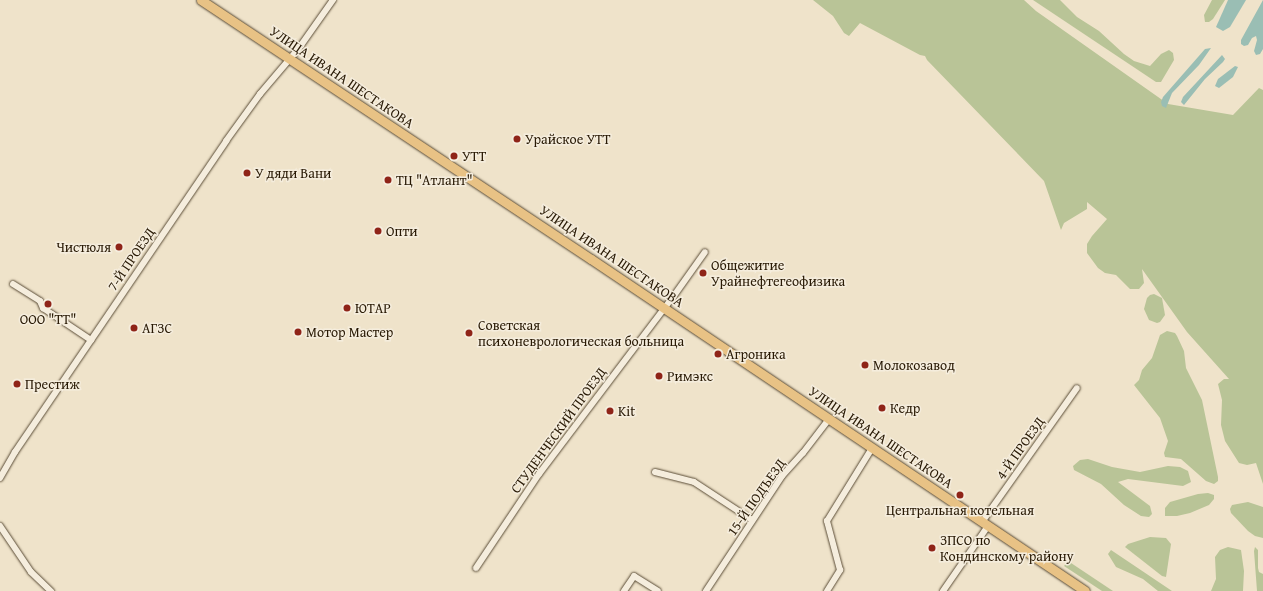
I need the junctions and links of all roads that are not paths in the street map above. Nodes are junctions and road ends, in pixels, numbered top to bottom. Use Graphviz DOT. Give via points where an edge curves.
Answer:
graph roads {
  1 [pos="201,0"];
  2 [pos="333,0"];
  3 [pos="290,59"];
  4 [pos="705,252"];
  5 [pos="13,284"];
  6 [pos="664,308"];
  7 [pos="91,340"];
  8 [pos="1077,388"];
  9 [pos="829,419"];
  10 [pos="872,448"];
  11 [pos="655,472"];
  12 [pos="0,478"];
  13 [pos="752,520"];
  14 [pos="985,524"];
  15 [pos="0,526"];
  16 [pos="476,568"];
  17 [pos="51,591"];
  18 [pos="624,591"];
  19 [pos="658,591"];
  20 [pos="706,591"];
  21 [pos="827,591"];
  22 [pos="943,591"];
  23 [pos="1085,591"];
  1 -- 3 [label="main road, УЛИЦА ИВАНА ШЕСТАКОВА"];
  2 -- 3 [label="street, 7-Й ПРОЕЗД"];
  3 -- 6 [label="main road, УЛИЦА ИВАНА ШЕСТАКОВА"];
  3 -- 7 [label="street, 7-Й ПРОЕЗД" via="237,124"];
  4 -- 6 [label="street, СТУДЕНЧЕСКИЙ ПРОЕЗД"];
  5 -- 7 [label="street"];
  6 -- 9 [label="main road, УЛИЦА ИВАНА ШЕСТАКОВА"];
  6 -- 16 [label="street, СТУДЕНЧЕСКИЙ ПРОЕЗД" via="539,474"];
  7 -- 12 [label="street, 7-Й ПРОЕЗД" via="14,452"];
  8 -- 14 [label="street, 4-Й ПРОЕЗД"];
  9 -- 10 [label="main road, УЛИЦА ИВАНА ШЕСТАКОВА"];
  9 -- 13 [label="street, 15-Й ПОДЪЕЗД" via="782,476"];
  10 -- 14 [label="main road, УЛИЦА ИВАНА ШЕСТАКОВА"];
  10 -- 21 [label="street" via="827,521 840,570"];
  11 -- 13 [label="street" via="694,482"];
  13 -- 20 [label="street, 15-Й ПОДЪЕЗД"];
  14 -- 22 [label="street, 4-Й ПРОЕЗД"];
  14 -- 23 [label="main road, УЛИЦА ИВАНА ШЕСТАКОВА"];
  15 -- 17 [label="street" via="37,579"];
  18 -- 19 [label="street" via="634,576"];
}
